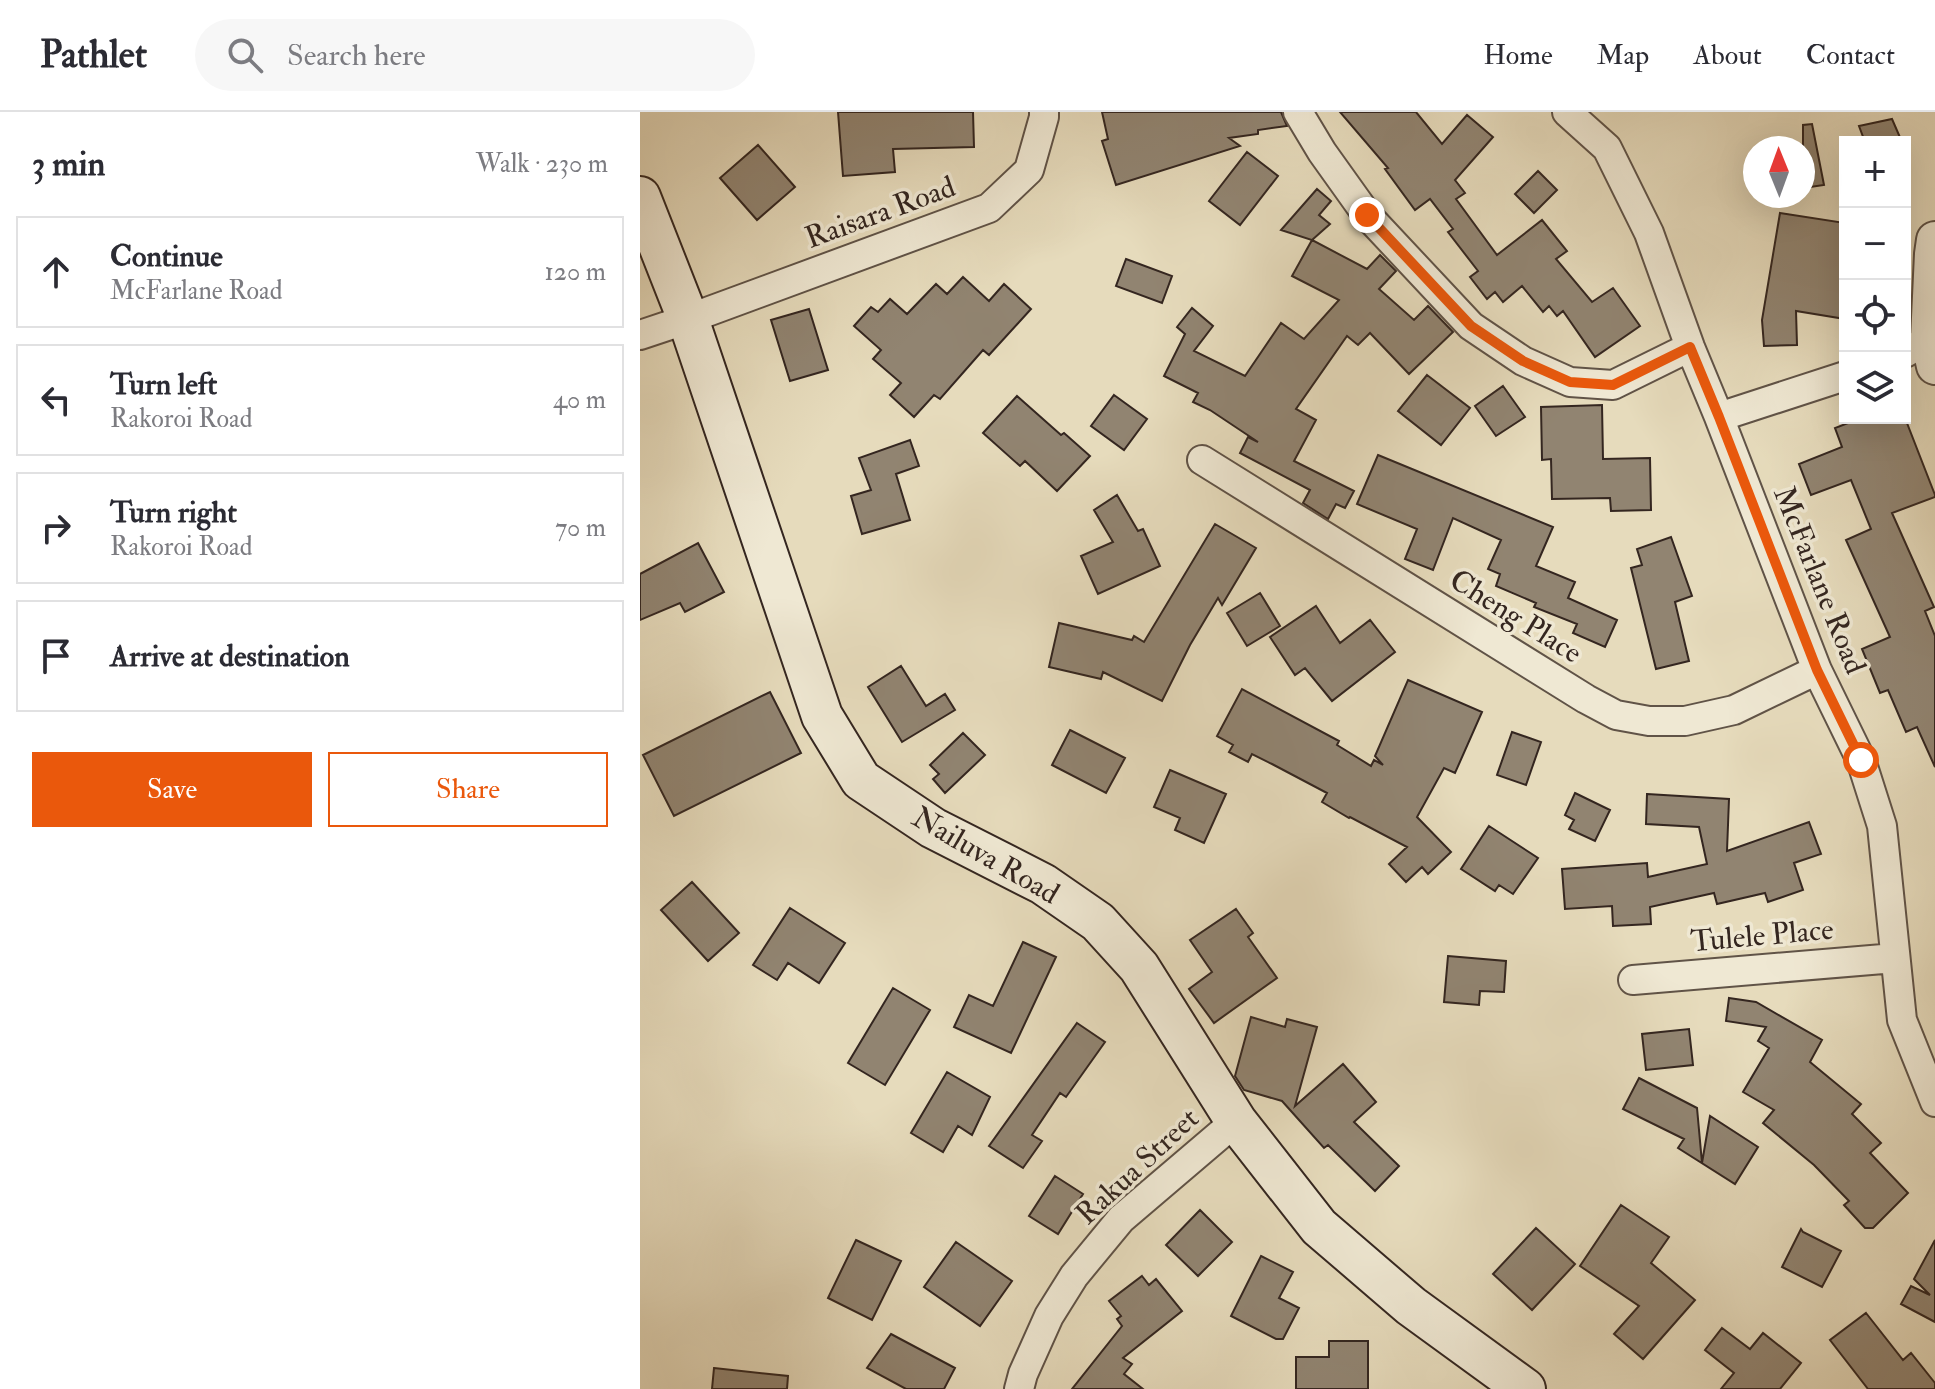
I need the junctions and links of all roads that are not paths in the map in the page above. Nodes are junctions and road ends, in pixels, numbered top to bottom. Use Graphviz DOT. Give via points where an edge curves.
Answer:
graph roads {
  1 [pos="1044,112"];
  2 [pos="1298,112"];
  3 [pos="1567,112"];
  4 [pos="640,197"];
  5 [pos="1935,240"];
  6 [pos="688,319"];
  7 [pos="640,335"];
  8 [pos="1690,347"];
  9 [pos="1923,353"];
  10 [pos="1839,378"];
  11 [pos="1719,417"];
  12 [pos="1202,460"];
  13 [pos="1817,670"];
  14 [pos="1895,958"];
  15 [pos="1633,980"];
  16 [pos="1935,1102"];
  17 [pos="1236,1121"];
  18 [pos="1019,1389"];
  19 [pos="1525,1389"];
  1 -- 6 [label="street, Raisara Road" via="1029,170 989,208"];
  2 -- 8 [label="street" via="1367,215 1471,326 1523,361 1570,382 1613,385"];
  3 -- 8 [label="street, McFarlane Road" via="1607,148 1649,233"];
  4 -- 6 [label="main road, Nailuva Road"];
  5 -- 9 [label="street"];
  6 -- 7 [label="street, Raisara Road"];
  6 -- 17 [label="main road, Nailuva Road" via="822,716 861,780 933,828 1043,884 1098,922 1139,967"];
  8 -- 11 [label="street, McFarlane Road"];
  10 -- 11 [label="street"];
  11 -- 13 [label="street, McFarlane Road"];
  12 -- 13 [label="street, Cheng Place" via="1616,715 1685,721 1734,710"];
  13 -- 14 [label="street, McFarlane Road" via="1861,760 1882,826"];
  14 -- 15 [label="street, Tulele Place"];
  14 -- 16 [label="street, McFarlane Road" via="1902,1020"];
  17 -- 18 [label="street, Rakua Street" via="1121,1219 1074,1276 1049,1316"];
  17 -- 19 [label="main road, Nailuva Road" via="1319,1227 1411,1306"];
}
